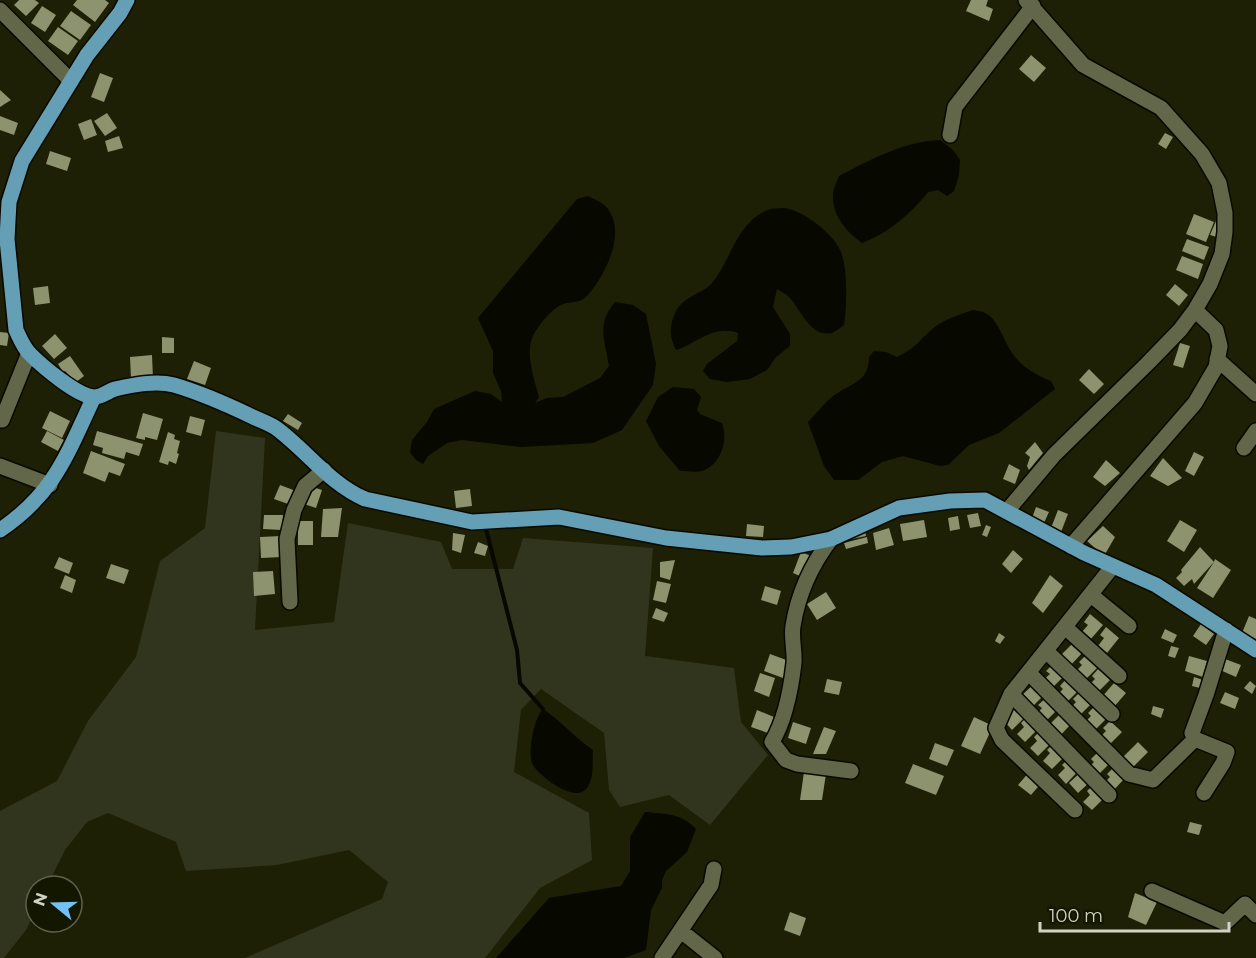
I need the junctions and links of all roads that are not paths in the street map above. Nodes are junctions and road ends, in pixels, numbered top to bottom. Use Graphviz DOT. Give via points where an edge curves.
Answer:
graph roads {
  1 [pos="127,0"];
  2 [pos="1029,3"];
  3 [pos="0,10"];
  4 [pos="71,81"];
  5 [pos="950,135"];
  6 [pos="1196,310"];
  7 [pos="29,353"];
  8 [pos="1217,359"];
  9 [pos="1256,394"];
  10 [pos="94,397"];
  11 [pos="0,420"];
  12 [pos="1256,431"];
  13 [pos="1244,448"];
  14 [pos="0,466"];
  15 [pos="324,470"];
  16 [pos="50,485"];
  17 [pos="1007,510"];
  18 [pos="0,530"];
  19 [pos="831,538"];
  20 [pos="1071,546"];
  21 [pos="1113,566"];
  22 [pos="1091,595"];
  23 [pos="290,602"];
  24 [pos="1065,627"];
  25 [pos="1129,627"];
  26 [pos="1226,630"];
  27 [pos="1256,650"];
  28 [pos="1046,651"];
  29 [pos="1029,673"];
  30 [pos="1119,676"];
  31 [pos="1011,694"];
  32 [pos="1112,714"];
  33 [pos="1196,739"];
  34 [pos="851,771"];
  35 [pos="1204,793"];
  36 [pos="1109,795"];
  37 [pos="1075,810"];
  38 [pos="714,869"];
  39 [pos="1152,891"];
  40 [pos="1256,915"];
  41 [pos="681,931"];
  42 [pos="662,958"];
  43 [pos="715,958"];
  1 -- 4 [label="main road"];
  2 -- 5 [label="street" via="955,107"];
  2 -- 6 [label="street" via="1083,65 1161,108 1202,154 1219,183 1225,213 1222,254"];
  3 -- 4 [label="street"];
  4 -- 7 [label="main road" via="22,161 9,202 7,238 16,330"];
  6 -- 8 [label="street" via="1216,330 1220,346"];
  6 -- 17 [label="street" via="1054,455"];
  7 -- 10 [label="main road" via="73,388"];
  7 -- 11 [label="street"];
  8 -- 9 [label="street"];
  8 -- 20 [label="street" via="1195,403"];
  10 -- 15 [label="main road" via="144,384 171,384 212,397 274,428"];
  10 -- 16 [label="main road"];
  12 -- 13 [label="street"];
  14 -- 16 [label="street"];
  15 -- 19 [label="main road" via="351,493 365,499 472,522 558,517 666,538 762,548 791,547"];
  15 -- 23 [label="street" via="305,486 294,510 287,539"];
  16 -- 18 [label="main road"];
  17 -- 19 [label="main road" via="985,500 899,508"];
  17 -- 20 [label="main road"];
  19 -- 34 [label="street" via="815,560 800,598 792,628 794,661 780,728 772,742 786,760"];
  20 -- 21 [label="main road"];
  21 -- 22 [label="street"];
  21 -- 26 [label="main road" via="1156,585"];
  22 -- 24 [label="street"];
  22 -- 25 [label="street"];
  24 -- 28 [label="street"];
  24 -- 30 [label="street"];
  26 -- 27 [label="main road"];
  26 -- 33 [label="street" via="1192,733"];
  28 -- 29 [label="street"];
  28 -- 32 [label="street"];
  29 -- 31 [label="street"];
  29 -- 33 [label="street" via="1129,774 1153,780"];
  31 -- 36 [label="street"];
  31 -- 37 [label="street" via="996,728 1002,740"];
  33 -- 35 [label="street" via="1227,752"];
  38 -- 41 [label="street" via="711,885"];
  39 -- 40 [label="street" via="1225,923 1245,904"];
  41 -- 42 [label="street"];
  41 -- 43 [label="street"];
}
